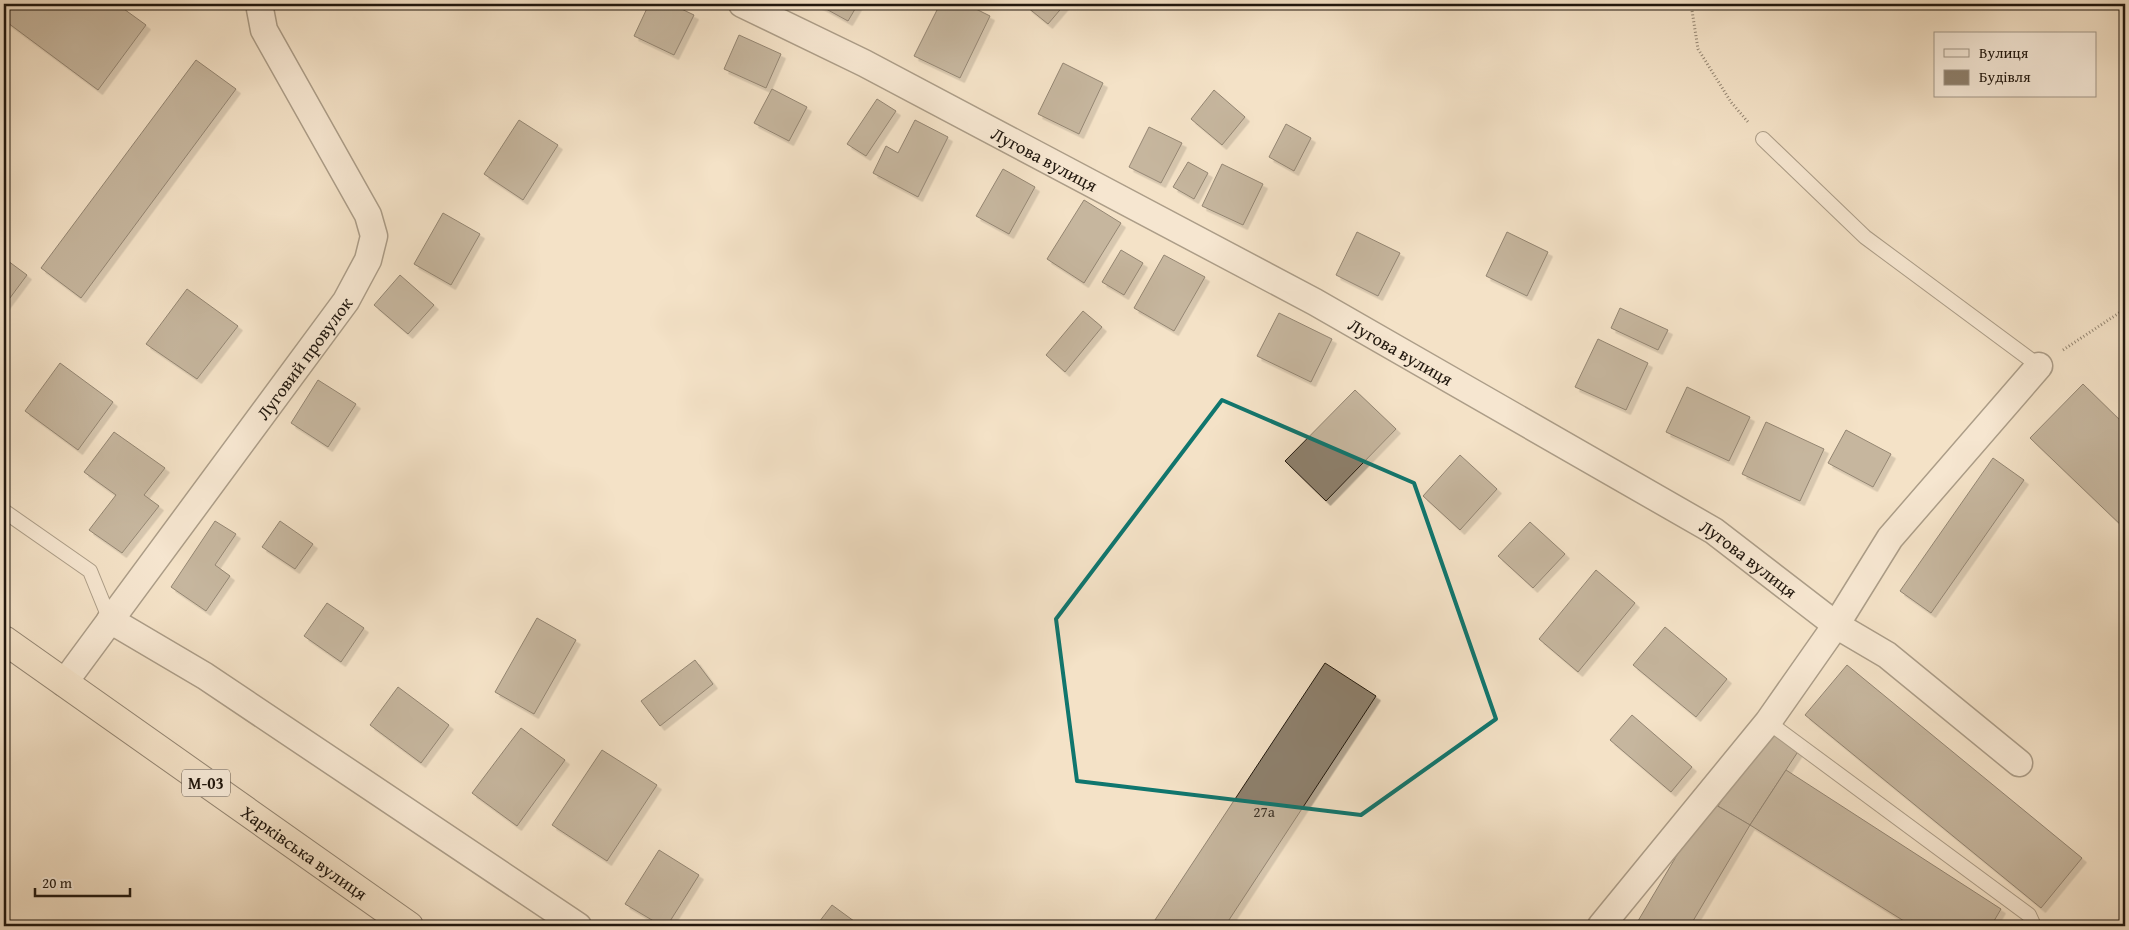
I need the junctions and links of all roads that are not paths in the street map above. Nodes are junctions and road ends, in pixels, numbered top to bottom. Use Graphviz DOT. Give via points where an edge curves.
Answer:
graph roads {
  1 [pos="261,4"];
  2 [pos="742,4"];
  3 [pos="1763,139"];
  4 [pos="2039,366"];
  5 [pos="4,511"];
  6 [pos="110,620"];
  7 [pos="1836,626"];
  8 [pos="4,640"];
  9 [pos="64,683"];
  10 [pos="1768,722"];
  11 [pos="2020,763"];
  12 [pos="409,926"];
  13 [pos="578,926"];
  14 [pos="1600,926"];
  15 [pos="2034,926"];
  1 -- 6 [label="street, Луговий провулок" via="264,30 368,215 374,236 368,260 346,301"];
  2 -- 7 [label="street, Лугова вулиця" via="864,63 1315,302 1714,531"];
  3 -- 4 [label="lane" via="1864,237"];
  4 -- 7 [label="street" via="1890,538"];
  5 -- 6 [label="lane" via="90,571"];
  6 -- 9 [label="street, Луговий провулок"];
  6 -- 13 [label="street" via="205,676"];
  7 -- 10 [label="street"];
  7 -- 11 [label="street, Лугова вулиця" via="1887,655"];
  8 -- 9 [label="highway, Харківська вулиця / М-03"];
  9 -- 12 [label="highway, Харківська вулиця / М-03"];
  10 -- 14 [label="street"];
  10 -- 15 [label="lane" via="2029,915"];
}
